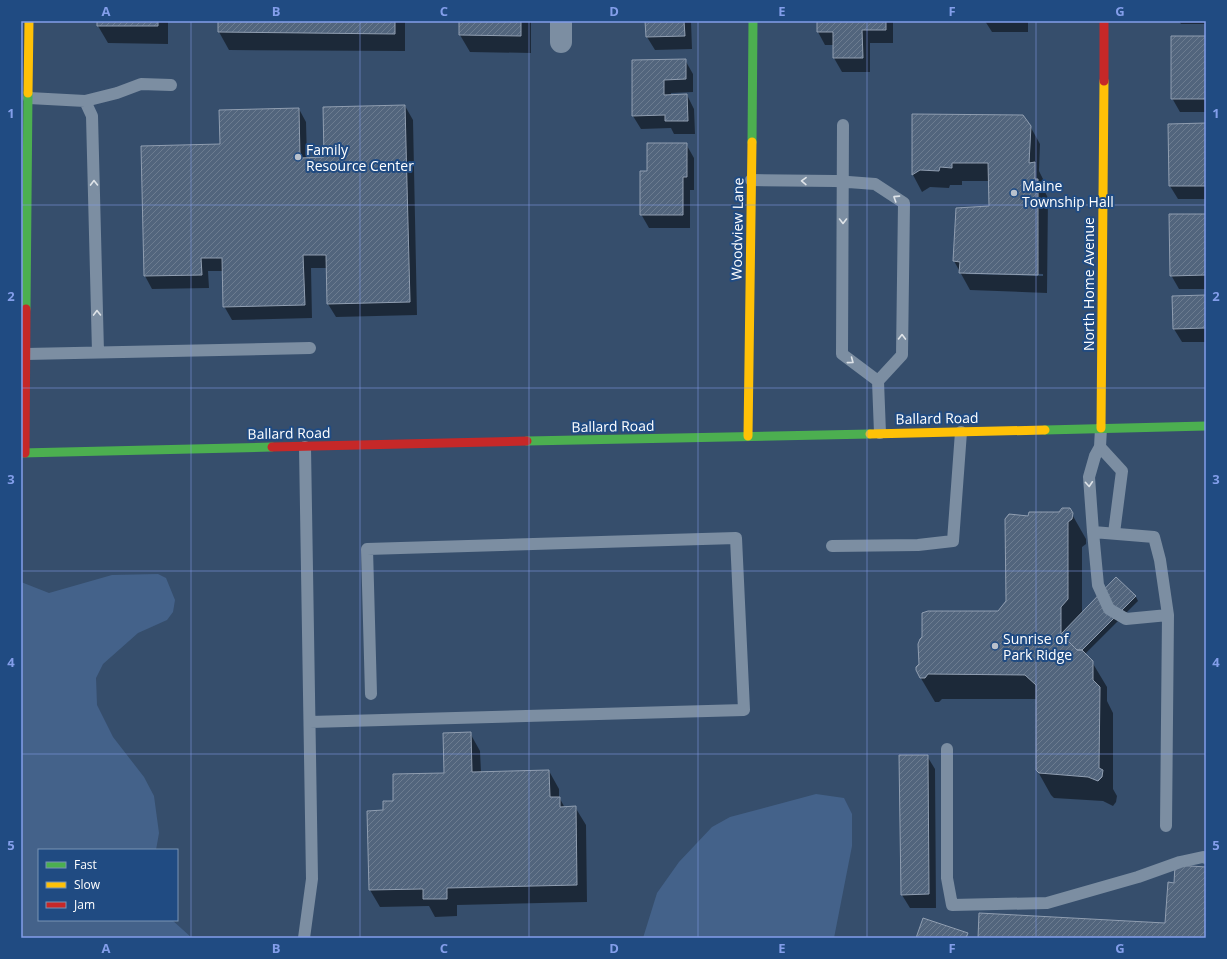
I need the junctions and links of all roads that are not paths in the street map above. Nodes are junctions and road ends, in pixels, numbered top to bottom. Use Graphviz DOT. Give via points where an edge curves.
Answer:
graph roads {
  1 [pos="29,21"];
  2 [pos="753,21"];
  3 [pos="1104,21"];
  4 [pos="171,86"];
  5 [pos="29,98"];
  6 [pos="85,101"];
  7 [pos="843,125"];
  8 [pos="751,180"];
  9 [pos="843,182"];
  10 [pos="310,348"];
  11 [pos="98,352"];
  12 [pos="26,354"];
  13 [pos="878,381"];
  14 [pos="1206,426"];
  15 [pos="1101,428"];
  16 [pos="961,432"];
  17 [pos="880,434"];
  18 [pos="748,436"];
  19 [pos="305,447"];
  20 [pos="1100,447"];
  21 [pos="23,453"];
  22 [pos="1093,532"];
  23 [pos="1114,533"];
  24 [pos="832,546"];
  25 [pos="1168,615"];
  26 [pos="371,694"];
  27 [pos="310,722"];
  28 [pos="947,749"];
  29 [pos="1166,826"];
  30 [pos="1206,858"];
  31 [pos="304,938"];
  1 -- 5 [label="street"];
  2 -- 8 [label="street, Woodview Lane"];
  3 -- 15 [label="street, North Home Avenue"];
  4 -- 6 [label="lane" via="141,84"];
  5 -- 6 [label="lane"];
  5 -- 12 [label="street"];
  11 -- 6 [label="lane, one-way" via="92,116"];
  7 -- 9 [label="lane"];
  9 -- 8 [label="lane, one-way"];
  8 -- 18 [label="street, Woodview Lane"];
  9 -- 13 [label="lane, one-way" via="842,354"];
  13 -- 9 [label="lane, one-way" via="902,356 904,203 875,184"];
  10 -- 11 [label="lane"];
  11 -- 12 [label="lane"];
  12 -- 21 [label="street"];
  13 -- 17 [label="lane"];
  14 -- 15 [label="street, Ballard Road"];
  15 -- 16 [label="street, Ballard Road"];
  15 -- 20 [label="lane"];
  16 -- 17 [label="street, Ballard Road"];
  16 -- 24 [label="lane" via="952,541 918,545"];
  17 -- 18 [label="street, Ballard Road"];
  18 -- 19 [label="street, Ballard Road"];
  19 -- 21 [label="street, Ballard Road"];
  19 -- 27 [label="lane"];
  20 -- 22 [label="lane, one-way" via="1089,477"];
  20 -- 23 [label="lane" via="1122,472"];
  22 -- 23 [label="lane"];
  22 -- 25 [label="lane" via="1098,585 1109,609 1126,619"];
  23 -- 25 [label="lane" via="1154,537"];
  25 -- 29 [label="lane"];
  26 -- 27 [label="lane" via="368,549 736,538 744,710"];
  27 -- 31 [label="lane" via="312,879"];
  28 -- 30 [label="lane" via="947,878 952,905 1047,903 1138,878 1180,862"];
}
